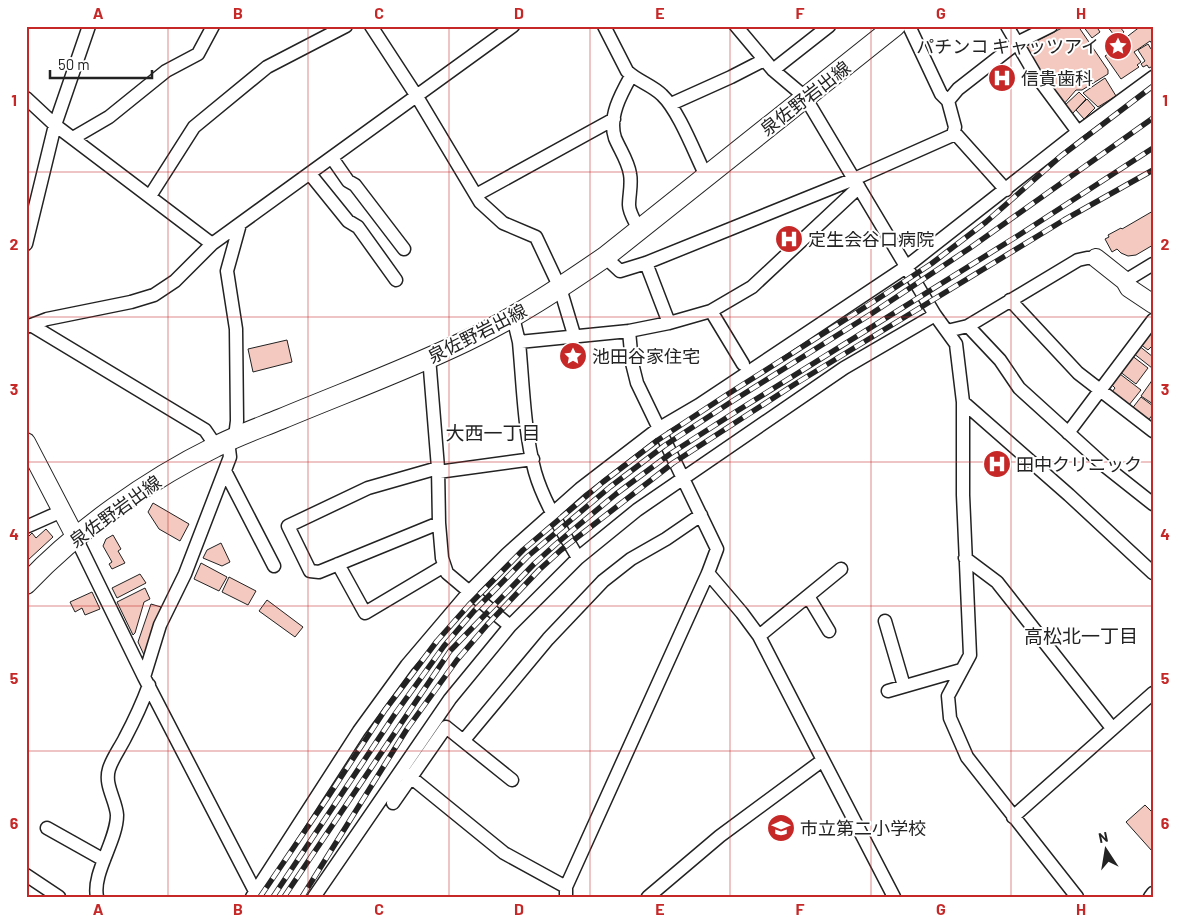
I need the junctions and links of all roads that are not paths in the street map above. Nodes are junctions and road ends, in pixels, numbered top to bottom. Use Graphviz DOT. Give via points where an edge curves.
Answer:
graph roads {
  1 [pos="89,26"];
  2 [pos="213,26"];
  3 [pos="346,26"];
  4 [pos="371,26"];
  5 [pos="513,26"];
  6 [pos="604,26"];
  7 [pos="736,26"];
  8 [pos="896,26"];
  9 [pos="909,26"];
  10 [pos="1007,26"];
  11 [pos="1051,26"];
  12 [pos="825,28"];
  13 [pos="1017,44"];
  14 [pos="764,60"];
  15 [pos="773,70"];
  16 [pos="631,76"];
  17 [pos="1153,77"];
  18 [pos="416,96"];
  19 [pos="805,97"];
  20 [pos="26,98"];
  21 [pos="948,101"];
  22 [pos="671,104"];
  23 [pos="614,119"];
  24 [pos="55,125"];
  25 [pos="954,132"];
  26 [pos="1078,132"];
  27 [pos="74,138"];
  28 [pos="332,158"];
  29 [pos="310,174"];
  30 [pos="706,176"];
  31 [pos="856,183"];
  32 [pos="1006,190"];
  33 [pos="476,195"];
  34 [pos="150,196"];
  35 [pos="240,224"];
  36 [pos="639,230"];
  37 [pos="26,244"];
  38 [pos="212,244"];
  39 [pos="404,249"];
  40 [pos="605,258"];
  41 [pos="1096,258"];
  42 [pos="646,263"];
  43 [pos="1153,264"];
  44 [pos="906,267"];
  45 [pos="396,280"];
  46 [pos="1125,281"];
  47 [pos="560,288"];
  48 [pos="1010,300"];
  49 [pos="1153,304"];
  50 [pos="711,311"];
  51 [pos="936,315"];
  52 [pos="513,317"];
  53 [pos="1153,320"];
  54 [pos="669,323"];
  55 [pos="28,326"];
  56 [pos="968,326"];
  57 [pos="629,331"];
  58 [pos="946,331"];
  59 [pos="575,338"];
  60 [pos="519,342"];
  61 [pos="429,357"];
  62 [pos="743,364"];
  63 [pos="1099,390"];
  64 [pos="963,402"];
  65 [pos="658,429"];
  66 [pos="1153,431"];
  67 [pos="1068,432"];
  68 [pos="26,442"];
  69 [pos="226,442"];
  70 [pos="532,459"];
  71 [pos="438,470"];
  72 [pos="224,471"];
  73 [pos="683,478"];
  74 [pos="1153,504"];
  75 [pos="62,511"];
  76 [pos="553,514"];
  77 [pos="701,516"];
  78 [pos="439,523"];
  79 [pos="26,527"];
  80 [pos="76,538"];
  81 [pos="578,558"];
  82 [pos="965,558"];
  83 [pos="338,564"];
  84 [pos="274,566"];
  85 [pos="444,566"];
  86 [pos="841,569"];
  87 [pos="708,573"];
  88 [pos="1153,573"];
  89 [pos="26,584"];
  90 [pos="469,592"];
  91 [pos="808,596"];
  92 [pos="885,621"];
  93 [pos="510,626"];
  94 [pos="829,631"];
  95 [pos="759,636"];
  96 [pos="961,670"];
  97 [pos="146,681"];
  98 [pos="904,686"];
  99 [pos="888,691"];
  100 [pos="1153,693"];
  101 [pos="1112,728"];
  102 [pos="464,740"];
  103 [pos="823,760"];
  104 [pos="406,774"];
  105 [pos="512,780"];
  106 [pos="393,803"];
  107 [pos="1013,817"];
  108 [pos="47,828"];
  109 [pos="104,860"];
  110 [pos="26,875"];
  111 [pos="566,892"];
  112 [pos="1153,893"];
  113 [pos="255,895"];
  114 [pos="59,897"];
  115 [pos="97,897"];
  116 [pos="314,897"];
  117 [pos="648,897"];
  118 [pos="894,897"];
  119 [pos="1077,897"];
  120 [pos="1150,897"];
  1 -- 24 [label="street"];
  2 -- 27 [label="street" via="198,54 166,71 109,117"];
  3 -- 34 [label="street" via="267,67 194,127"];
  4 -- 18 [label="street"];
  5 -- 18 [label="street"];
  6 -- 16 [label="street"];
  7 -- 14 [label="street"];
  8 -- 19 [label="main road, 泉佐野岩出線"];
  9 -- 21 [label="street" via="941,94"];
  10 -- 13 [label="street"];
  11 -- 13 [label="street"];
  12 -- 15 [label="street"];
  13 -- 21 [label="street" via="958,89"];
  13 -- 26 [label="street"];
  14 -- 15 [label="street"];
  14 -- 22 [label="street"];
  15 -- 19 [label="street"];
  16 -- 22 [label="street" via="660,92"];
  16 -- 23 [label="street"];
  17 -- 26 [label="street"];
  18 -- 28 [label="street"];
  18 -- 33 [label="street"];
  19 -- 30 [label="main road, 泉佐野岩出線"];
  19 -- 31 [label="street"];
  20 -- 24 [label="street"];
  21 -- 25 [label="street"];
  22 -- 30 [label="street"];
  23 -- 33 [label="street"];
  23 -- 36 [label="street" via="615,138 630,175 629,207"];
  24 -- 27 [label="street"];
  24 -- 37 [label="street"];
  25 -- 31 [label="street"];
  25 -- 32 [label="street"];
  26 -- 32 [label="street"];
  27 -- 34 [label="street"];
  28 -- 29 [label="street"];
  28 -- 39 [label="street"];
  29 -- 35 [label="street"];
  29 -- 45 [label="street" via="348,221 358,227"];
  30 -- 36 [label="main road, 泉佐野岩出線"];
  31 -- 42 [label="street"];
  31 -- 44 [label="street"];
  31 -- 50 [label="street" via="752,287"];
  32 -- 44 [label="street"];
  33 -- 47 [label="street" via="503,223 536,237"];
  34 -- 38 [label="street"];
  35 -- 38 [label="street"];
  35 -- 69 [label="street" via="227,271 236,329 237,421"];
  36 -- 40 [label="main road, 泉佐野岩出線"];
  38 -- 55 [label="street" via="176,281 154,295"];
  40 -- 42 [label="street" via="620,271"];
  40 -- 47 [label="main road, 泉佐野岩出線"];
  41 -- 46 [label="street"];
  41 -- 48 [label="street" via="1078,260"];
  42 -- 54 [label="street"];
  43 -- 46 [label="street"];
  44 -- 51 [label="street"];
  44 -- 65 [label="street"];
  46 -- 49 [label="street" via="1129,288"];
  47 -- 52 [label="main road, 泉佐野岩出線"];
  47 -- 59 [label="street"];
  48 -- 56 [label="street"];
  48 -- 63 [label="street" via="1078,373"];
  50 -- 54 [label="street"];
  50 -- 62 [label="street"];
  51 -- 58 [label="street"];
  51 -- 73 [label="street" via="844,368"];
  52 -- 60 [label="street"];
  52 -- 61 [label="main road, 泉佐野岩出線"];
  53 -- 63 [label="street"];
  54 -- 57 [label="street"];
  55 -- 69 [label="street"];
  56 -- 58 [label="street"];
  56 -- 67 [label="street" via="1000,360 1019,388"];
  57 -- 59 [label="street"];
  57 -- 65 [label="street" via="637,383"];
  58 -- 64 [label="street" via="956,344"];
  59 -- 60 [label="street"];
  60 -- 70 [label="street"];
  61 -- 69 [label="main road, 泉佐野岩出線"];
  61 -- 71 [label="street"];
  63 -- 66 [label="street"];
  63 -- 67 [label="street"];
  64 -- 82 [label="street"];
  64 -- 88 [label="street"];
  65 -- 73 [label="street"];
  65 -- 76 [label="street"];
  67 -- 74 [label="street"];
  68 -- 75 [label="street"];
  69 -- 72 [label="street" via="230,457"];
  69 -- 80 [label="main road, 泉佐野岩出線" via="188,461 122,502"];
  70 -- 71 [label="street"];
  70 -- 76 [label="street"];
  71 -- 78 [label="street"];
  71 -- 83 [label="street" via="368,488 288,526 310,572"];
  72 -- 84 [label="street"];
  72 -- 97 [label="street" via="185,574 160,625"];
  73 -- 77 [label="street"];
  73 -- 81 [label="street"];
  75 -- 79 [label="street"];
  75 -- 80 [label="street"];
  76 -- 81 [label="street"];
  76 -- 90 [label="street"];
  77 -- 87 [label="street" via="717,550"];
  77 -- 102 [label="street" via="631,559 604,581 548,639"];
  78 -- 83 [label="street"];
  78 -- 85 [label="street"];
  80 -- 89 [label="main road, 泉佐野岩出線"];
  80 -- 97 [label="street"];
  81 -- 93 [label="street"];
  82 -- 96 [label="street" via="970,655"];
  82 -- 101 [label="street" via="997,582"];
  83 -- 85 [label="street" via="365,613"];
  85 -- 90 [label="street" via="447,573"];
  86 -- 91 [label="street"];
  87 -- 95 [label="street"];
  87 -- 111 [label="street"];
  90 -- 93 [label="street"];
  90 -- 113 [label="street" via="407,665 359,732"];
  91 -- 94 [label="street"];
  91 -- 95 [label="street"];
  92 -- 98 [label="street"];
  93 -- 104 [label="street" via="450,698"];
  95 -- 103 [label="street"];
  96 -- 98 [label="street"];
  96 -- 107 [label="street" via="948,696 950,718 967,757"];
  97 -- 109 [label="street" via="138,713 109,770 108,781 117,814 114,834"];
  97 -- 113 [label="street"];
  98 -- 99 [label="street"];
  100 -- 101 [label="street"];
  101 -- 107 [label="street"];
  102 -- 104 [label="street" via="446,727"];
  102 -- 105 [label="street"];
  103 -- 117 [label="street" via="720,836"];
  103 -- 118 [label="street"];
  104 -- 106 [label="street"];
  104 -- 111 [label="street" via="504,853"];
  104 -- 116 [label="street"];
  107 -- 119 [label="street"];
  108 -- 109 [label="street"];
  109 -- 115 [label="street"];
  110 -- 114 [label="street"];
  112 -- 120 [label="street"];
}
